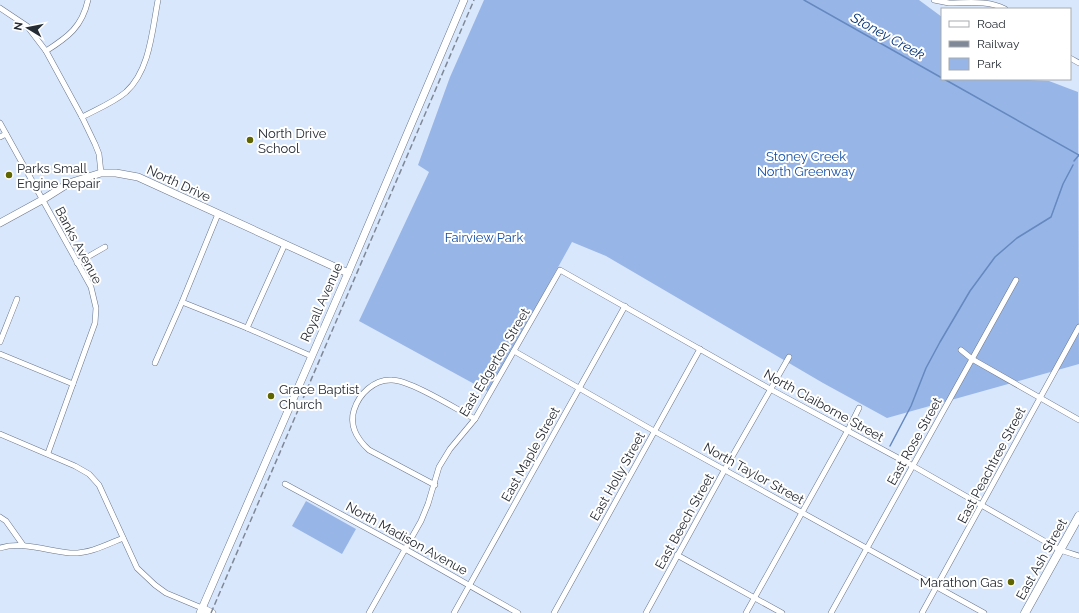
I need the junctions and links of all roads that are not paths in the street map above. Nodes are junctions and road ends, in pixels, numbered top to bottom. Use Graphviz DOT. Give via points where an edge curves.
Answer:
graph roads {
  1 [pos="88,0"];
  2 [pos="158,0"];
  3 [pos="464,0"];
  4 [pos="934,0"];
  5 [pos="0,8"];
  6 [pos="1003,8"];
  7 [pos="46,51"];
  8 [pos="82,117"];
  9 [pos="0,122"];
  10 [pos="6,134"];
  11 [pos="0,137"];
  12 [pos="102,173"];
  13 [pos="42,200"];
  14 [pos="218,214"];
  15 [pos="0,223"];
  16 [pos="285,244"];
  17 [pos="105,247"];
  18 [pos="77,263"];
  19 [pos="560,270"];
  20 [pos="348,273"];
  21 [pos="1016,280"];
  22 [pos="17,299"];
  23 [pos="182,302"];
  24 [pos="625,306"];
  25 [pos="1079,327"];
  26 [pos="247,328"];
  27 [pos="0,342"];
  28 [pos="700,349"];
  29 [pos="961,350"];
  30 [pos="514,351"];
  31 [pos="0,354"];
  32 [pos="311,356"];
  33 [pos="790,357"];
  34 [pos="972,359"];
  35 [pos="155,363"];
  36 [pos="74,384"];
  37 [pos="770,388"];
  38 [pos="579,389"];
  39 [pos="1039,398"];
  40 [pos="858,408"];
  41 [pos="475,419"];
  42 [pos="1079,420"];
  43 [pos="848,430"];
  44 [pos="654,431"];
  45 [pos="0,434"];
  46 [pos="48,454"];
  47 [pos="913,466"];
  48 [pos="725,469"];
  49 [pos="285,484"];
  50 [pos="434,485"];
  51 [pos="982,505"];
  52 [pos="802,513"];
  53 [pos="1079,516"];
  54 [pos="0,517"];
  55 [pos="123,538"];
  56 [pos="22,545"];
  57 [pos="0,548"];
  58 [pos="867,548"];
  59 [pos="405,549"];
  60 [pos="1060,550"];
  61 [pos="677,555"];
  62 [pos="1079,556"];
  63 [pos="469,585"];
  64 [pos="937,586"];
  65 [pos="755,598"];
  66 [pos="201,610"];
  67 [pos="212,613"];
  68 [pos="369,613"];
  69 [pos="454,613"];
  70 [pos="518,613"];
  71 [pos="554,613"];
  72 [pos="646,613"];
  73 [pos="746,613"];
  74 [pos="782,613"];
  75 [pos="831,613"];
  76 [pos="922,613"];
  77 [pos="984,613"];
  78 [pos="1025,613"];
  1 -- 7 [label="street" via="80,22 73,31"];
  2 -- 8 [label="street" via="148,52 136,82 114,101"];
  3 -- 20 [label="street, Royall Avenue"];
  4 -- 6 [label="street" via="949,3 980,1"];
  5 -- 7 [label="street" via="27,26"];
  7 -- 8 [label="street"];
  8 -- 12 [label="street" via="95,144"];
  9 -- 10 [label="street, Banks Avenue"];
  10 -- 11 [label="street"];
  10 -- 13 [label="street, Banks Avenue"];
  12 -- 13 [label="street, North Drive" via="69,183"];
  12 -- 14 [label="street, North Drive" via="138,177"];
  13 -- 15 [label="street, North Drive"];
  13 -- 18 [label="street, Banks Avenue"];
  14 -- 16 [label="street, North Drive"];
  14 -- 23 [label="street"];
  16 -- 20 [label="street, North Drive"];
  16 -- 26 [label="street"];
  17 -- 18 [label="street"];
  18 -- 36 [label="street, Banks Avenue" via="91,287 96,308 95,323"];
  19 -- 24 [label="street, North Claiborne Street"];
  19 -- 30 [label="street, East Edgerton Street"];
  20 -- 32 [label="street, Royall Avenue"];
  21 -- 34 [label="street, East Rose Street"];
  22 -- 27 [label="street"];
  23 -- 26 [label="street"];
  23 -- 35 [label="street"];
  24 -- 28 [label="street, North Claiborne Street"];
  24 -- 38 [label="street, East Maple Street"];
  25 -- 39 [label="street, East Peachtree Street"];
  26 -- 32 [label="street"];
  28 -- 37 [label="street, North Claiborne Street"];
  28 -- 44 [label="street, East Holly Street"];
  29 -- 34 [label="street"];
  30 -- 38 [label="street, North Taylor Street"];
  30 -- 41 [label="street, East Edgerton Street"];
  31 -- 36 [label="street"];
  32 -- 66 [label="street, Royall Avenue"];
  33 -- 37 [label="street, East Beech Street"];
  34 -- 39 [label="street"];
  34 -- 47 [label="street, East Rose Street"];
  36 -- 46 [label="street, Banks Avenue"];
  37 -- 43 [label="street, North Claiborne Street"];
  37 -- 48 [label="street, East Beech Street"];
  38 -- 44 [label="street, North Taylor Street"];
  38 -- 63 [label="street, East Maple Street"];
  39 -- 42 [label="street"];
  39 -- 51 [label="street, East Peachtree Street"];
  40 -- 43 [label="street"];
  41 -- 50 [label="street, East Edgerton Street" via="450,449 439,467"];
  41 -- 50 [label="street" via="406,383 386,380 364,391 352,417 360,442"];
  43 -- 47 [label="street, North Claiborne Street"];
  43 -- 52 [label="street"];
  44 -- 48 [label="street, North Taylor Street"];
  44 -- 71 [label="street, East Holly Street"];
  45 -- 46 [label="street"];
  46 -- 55 [label="street" via="89,474 99,485"];
  47 -- 51 [label="street, North Claiborne Street"];
  47 -- 58 [label="street, East Rose Street"];
  48 -- 52 [label="street, North Taylor Street"];
  48 -- 61 [label="street, East Beech Street"];
  49 -- 59 [label="street, North Madison Avenue"];
  50 -- 59 [label="street, East Edgerton Street" via="421,521"];
  51 -- 60 [label="street, North Claiborne Street"];
  51 -- 64 [label="street, East Peachtree Street"];
  52 -- 58 [label="street, North Taylor Street"];
  52 -- 65 [label="street"];
  53 -- 60 [label="main road, East Ash Street"];
  54 -- 56 [label="street" via="6,521"];
  55 -- 56 [label="street" via="91,551 71,553"];
  55 -- 66 [label="street" via="137,568 155,585"];
  56 -- 57 [label="street"];
  58 -- 64 [label="street, North Taylor Street"];
  58 -- 75 [label="street, East Rose Street"];
  59 -- 63 [label="street, North Madison Avenue"];
  59 -- 68 [label="street, East Edgerton Street"];
  60 -- 62 [label="street, North Claiborne Street"];
  60 -- 78 [label="main road, East Ash Street"];
  61 -- 65 [label="street"];
  61 -- 72 [label="street, East Beech Street"];
  63 -- 69 [label="street, East Maple Street"];
  63 -- 70 [label="street, North Madison Avenue"];
  64 -- 76 [label="street, East Peachtree Street"];
  64 -- 77 [label="street, North Taylor Street"];
  65 -- 73 [label="street"];
  65 -- 74 [label="street"];
  66 -- 67 [label="street"];
}
